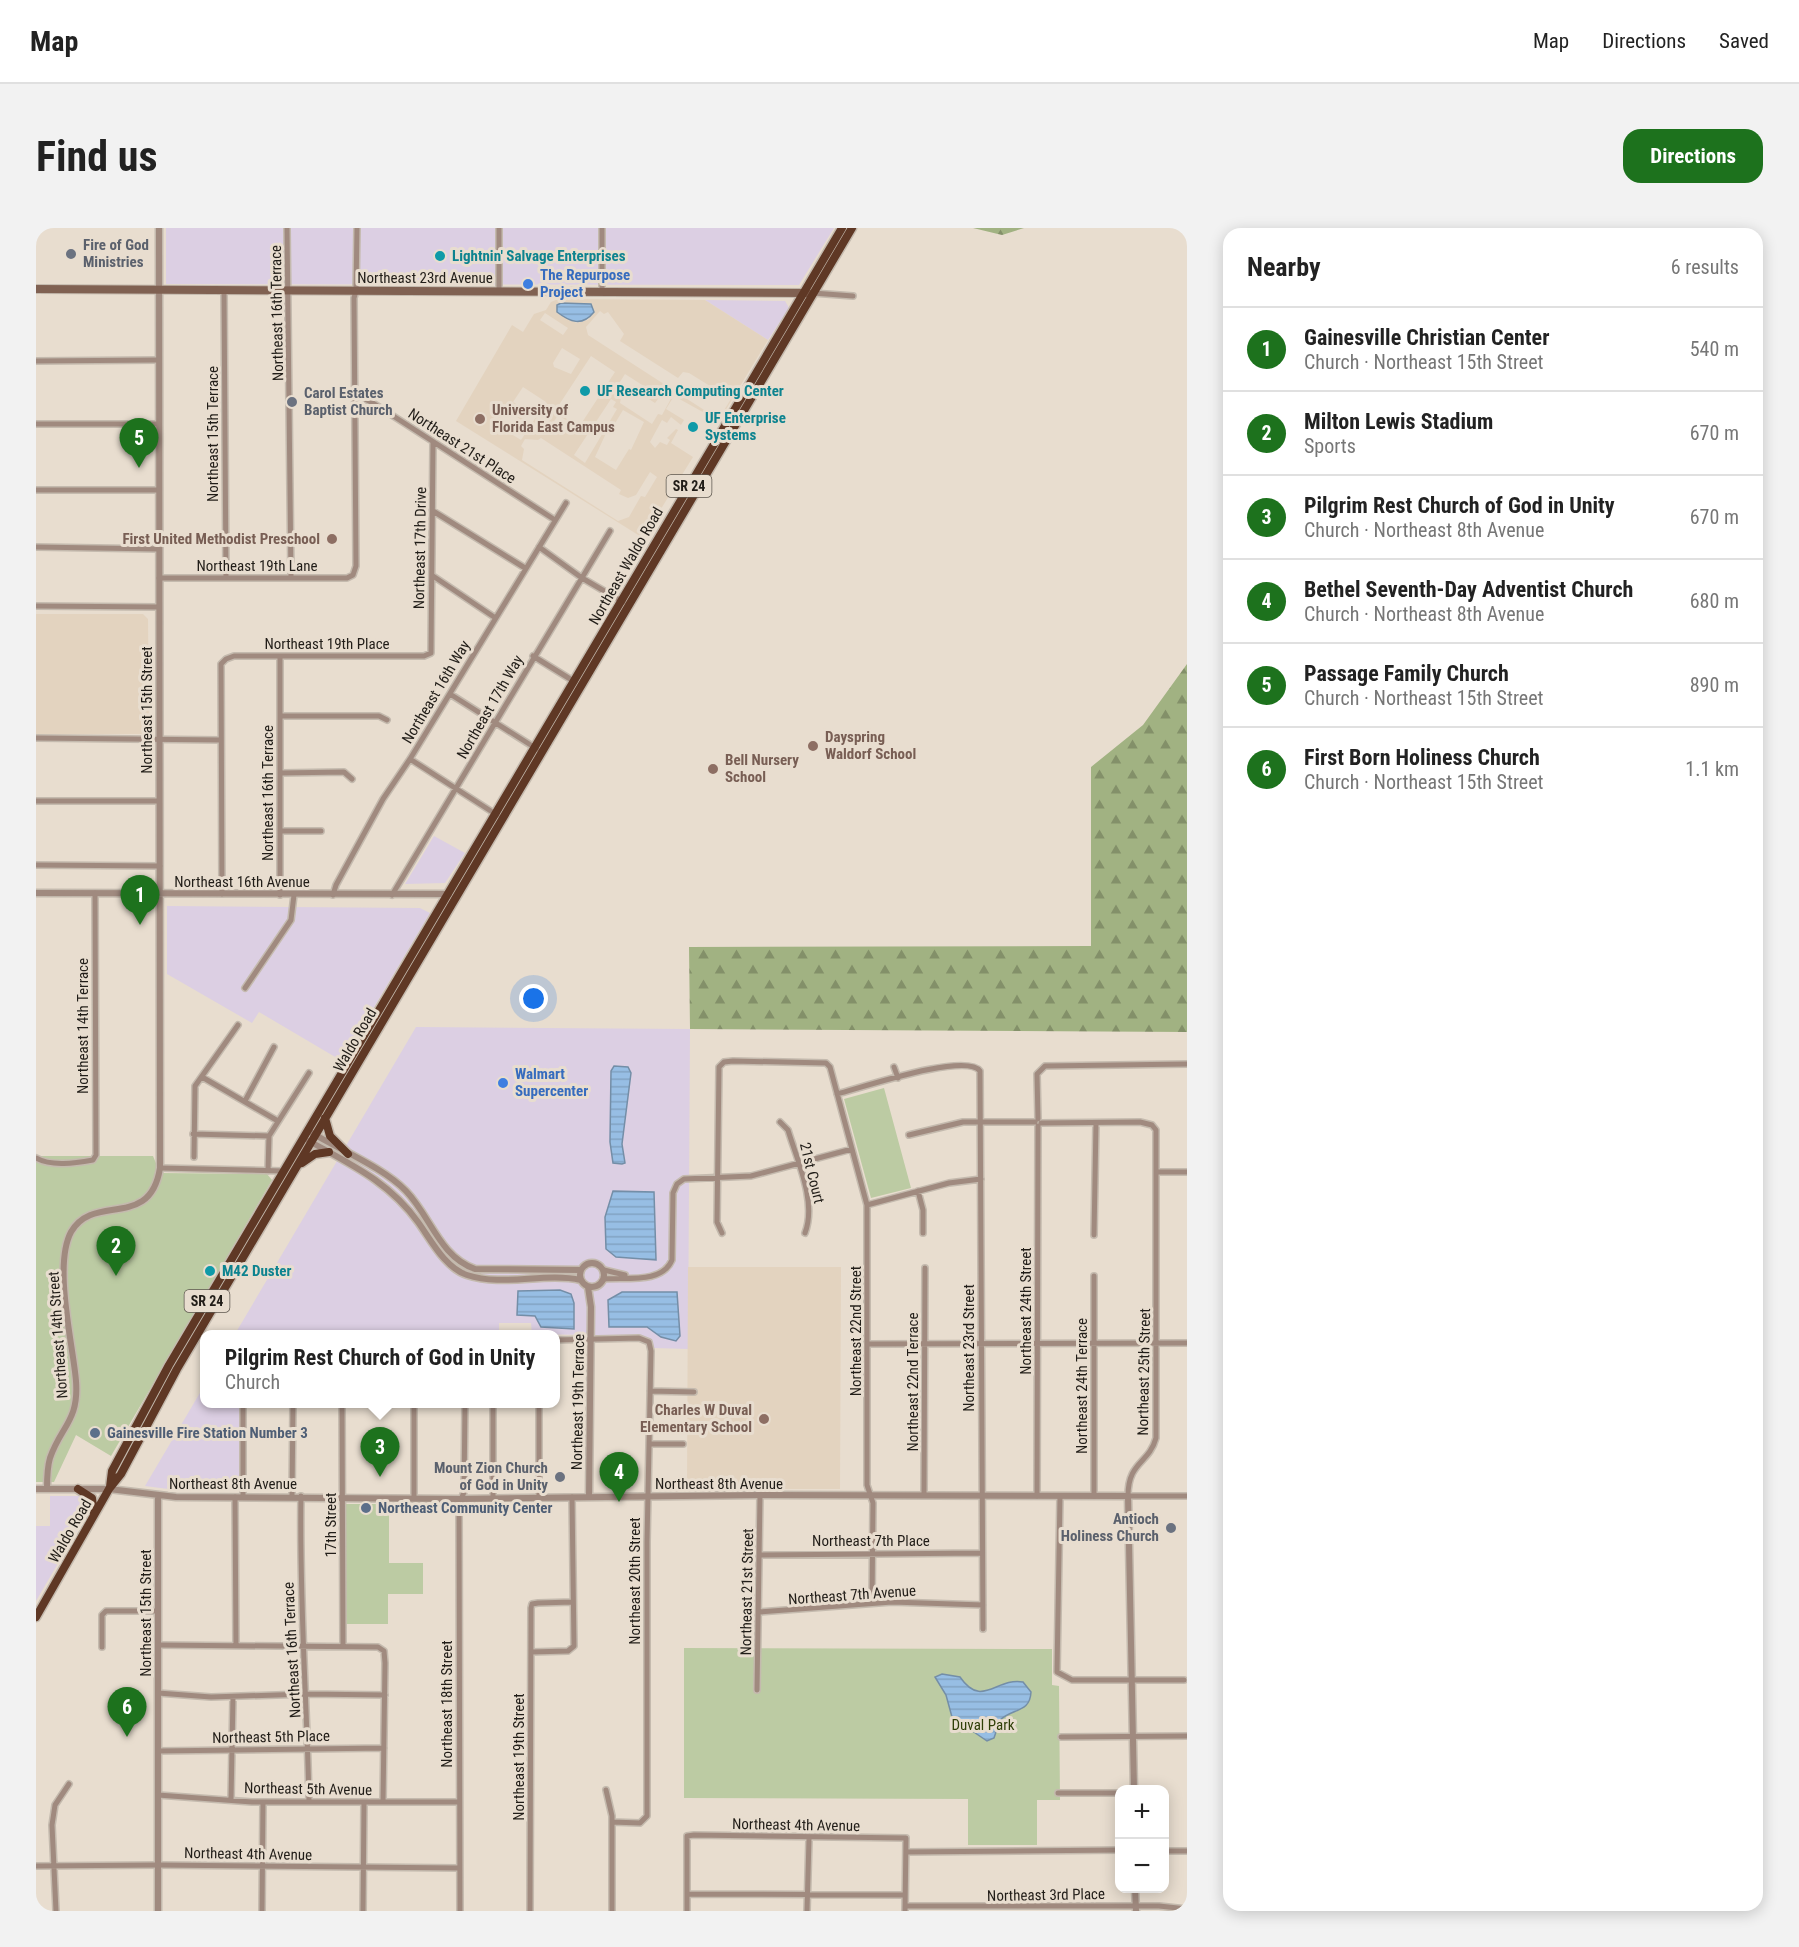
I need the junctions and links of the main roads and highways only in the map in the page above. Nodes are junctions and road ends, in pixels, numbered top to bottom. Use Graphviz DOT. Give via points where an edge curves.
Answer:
graph roads {
  1 [pos="842,228"];
  2 [pos="852,228"];
  3 [pos="36,290"];
  4 [pos="803,293"];
  5 [pos="813,293"];
  6 [pos="760,373"];
  7 [pos="625,604"];
  8 [pos="499,816"];
  9 [pos="454,895"];
  10 [pos="325,1117"];
  11 [pos="309,1136"];
  12 [pos="329,1152"];
  13 [pos="348,1154"];
  14 [pos="297,1167"];
  15 [pos="200,1330"];
  16 [pos="200,1330"];
  17 [pos="78,1489"];
  18 [pos="109,1489"];
  19 [pos="94,1519"];
  20 [pos="36,1617"];
  1 -- 4 [label="highway, SR 24"];
  2 -- 5 [label="highway, SR 24"];
  3 -- 4 [label="main road, Northeast 23rd Avenue"];
  4 -- 5 [label="main road, Northeast 23rd Avenue"];
  4 -- 6 [label="highway, Northeast Waldo Road / SR 24"];
  5 -- 6 [label="highway, Northeast Waldo Road / SR 24"];
  6 -- 7 [label="highway, Northeast Waldo Road / SR 24"];
  7 -- 8 [label="highway, Waldo Road / SR 24"];
  8 -- 9 [label="highway, Waldo Road / SR 24"];
  8 -- 9 [label="highway, Waldo Road / SR 24" via="472,852"];
  9 -- 10 [label="highway, Waldo Road / SR 24"];
  9 -- 11 [label="highway, Waldo Road / SR 24"];
  10 -- 11 [label="highway, Waldo Road / SR 24"];
  10 -- 13 [label="highway" via="330,1136"];
  11 -- 14 [label="highway, Waldo Road / SR 24"];
  11 -- 18 [label="highway, Waldo Road / SR 24" via="283,1172 136,1423 112,1471"];
  12 -- 14 [label="highway" via="315,1154"];
  14 -- 16 [label="highway, Waldo Road / SR 24"];
  15 -- 18 [label="highway, Waldo Road / SR 24"];
  17 -- 19 [label="highway" via="92,1498"];
  18 -- 19 [label="highway, Waldo Road / SR 24"];
  19 -- 20 [label="highway, Waldo Road / SR 24"];
}
